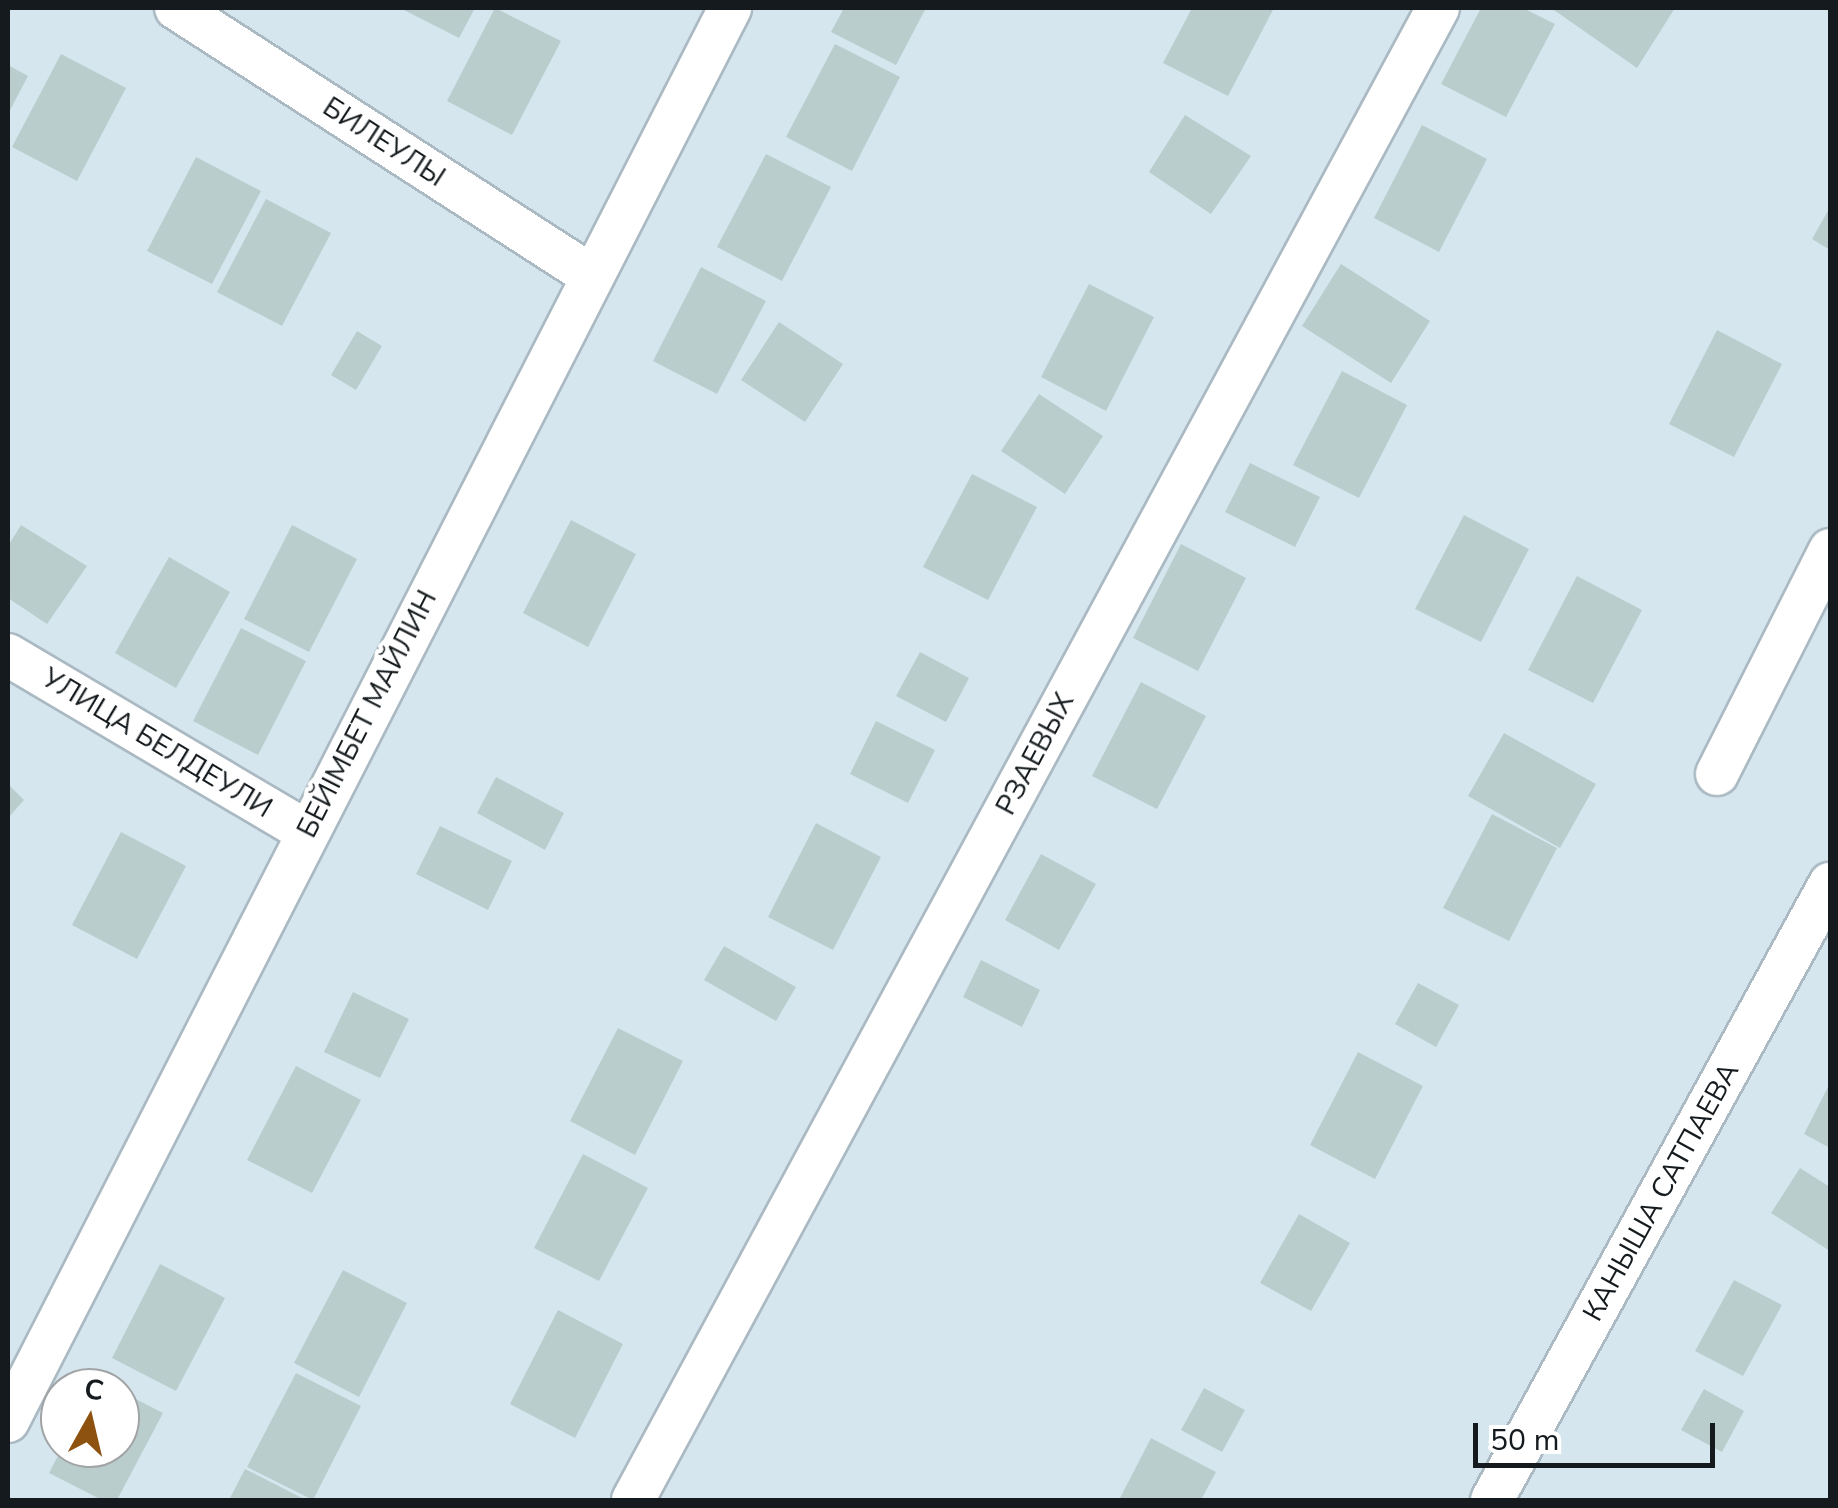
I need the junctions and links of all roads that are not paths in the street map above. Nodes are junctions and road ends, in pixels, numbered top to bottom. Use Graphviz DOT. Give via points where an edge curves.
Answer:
graph roads {
  1 [pos="176,8"];
  2 [pos="730,8"];
  3 [pos="1438,8"];
  4 [pos="592,276"];
  5 [pos="1830,550"];
  6 [pos="8,655"];
  7 [pos="1717,774"];
  8 [pos="306,832"];
  9 [pos="1830,884"];
  10 [pos="8,1421"];
  11 [pos="633,1500"];
  12 [pos="1492,1500"];
  1 -- 4 [label="street, БИЛЕУЛЫ"];
  2 -- 4 [label="street, БЕЙІМБЕТ МАЙЛИН"];
  3 -- 11 [label="street, РЗАЕВЫХ"];
  4 -- 8 [label="street, БЕЙІМБЕТ МАЙЛИН"];
  5 -- 7 [label="street"];
  6 -- 8 [label="street, УЛИЦА БЕЛДЕУЛИ"];
  8 -- 10 [label="street, БЕЙІМБЕТ МАЙЛИН"];
  9 -- 12 [label="street, КАНЫША САТПАЕВА"];
}
